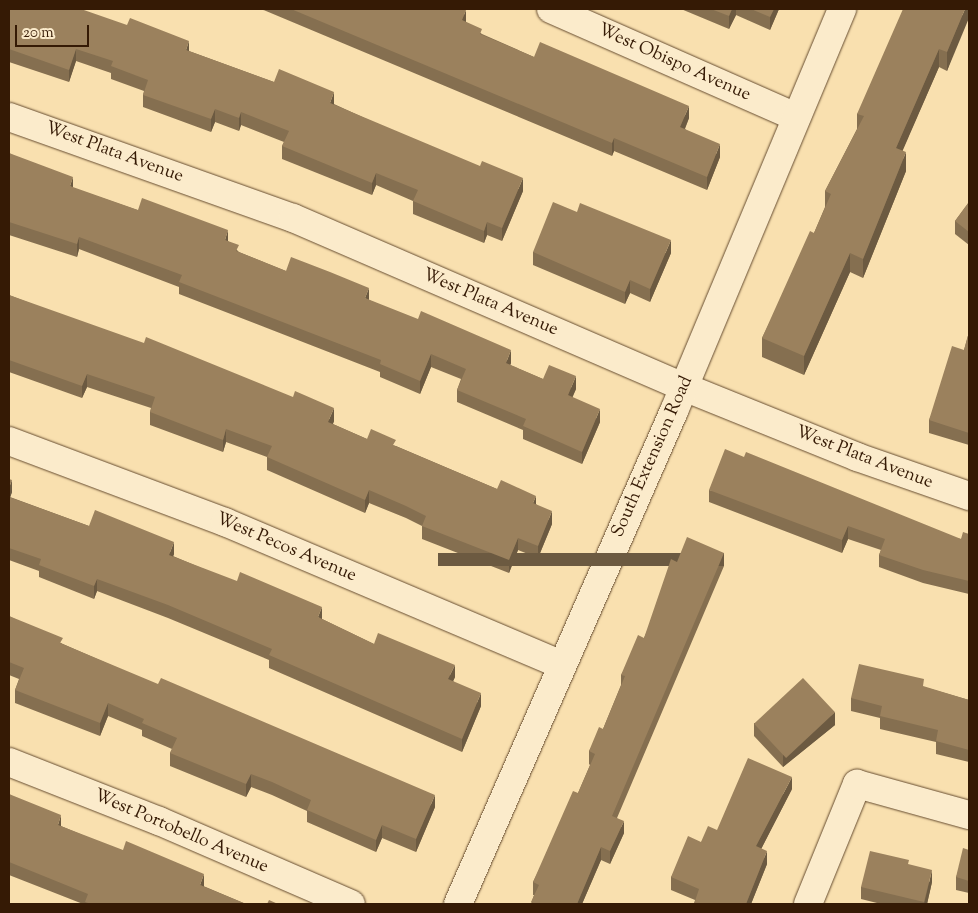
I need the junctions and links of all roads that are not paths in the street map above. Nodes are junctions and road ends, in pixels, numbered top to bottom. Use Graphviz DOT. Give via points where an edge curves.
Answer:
graph roads {
  1 [pos="551,9"];
  2 [pos="842,9"];
  3 [pos="9,117"];
  4 [pos="796,118"];
  5 [pos="684,387"];
  6 [pos="9,441"];
  7 [pos="969,496"];
  8 [pos="560,664"];
  9 [pos="9,762"];
  10 [pos="969,816"];
  11 [pos="351,904"];
  12 [pos="458,904"];
  13 [pos="808,904"];
  1 -- 4 [label="street, West Obispo Avenue"];
  2 -- 4 [label="street, South Extension Road"];
  3 -- 5 [label="street, West Plata Avenue" via="293,218"];
  4 -- 5 [label="street, South Extension Road"];
  5 -- 7 [label="street, West Plata Avenue" via="857,457"];
  5 -- 8 [label="street, South Extension Road"];
  6 -- 8 [label="street, West Pecos Avenue" via="225,522"];
  8 -- 12 [label="street, South Extension Road"];
  9 -- 11 [label="street, West Portobello Avenue" via="159,821"];
  10 -- 13 [label="street" via="857,784"];
}
